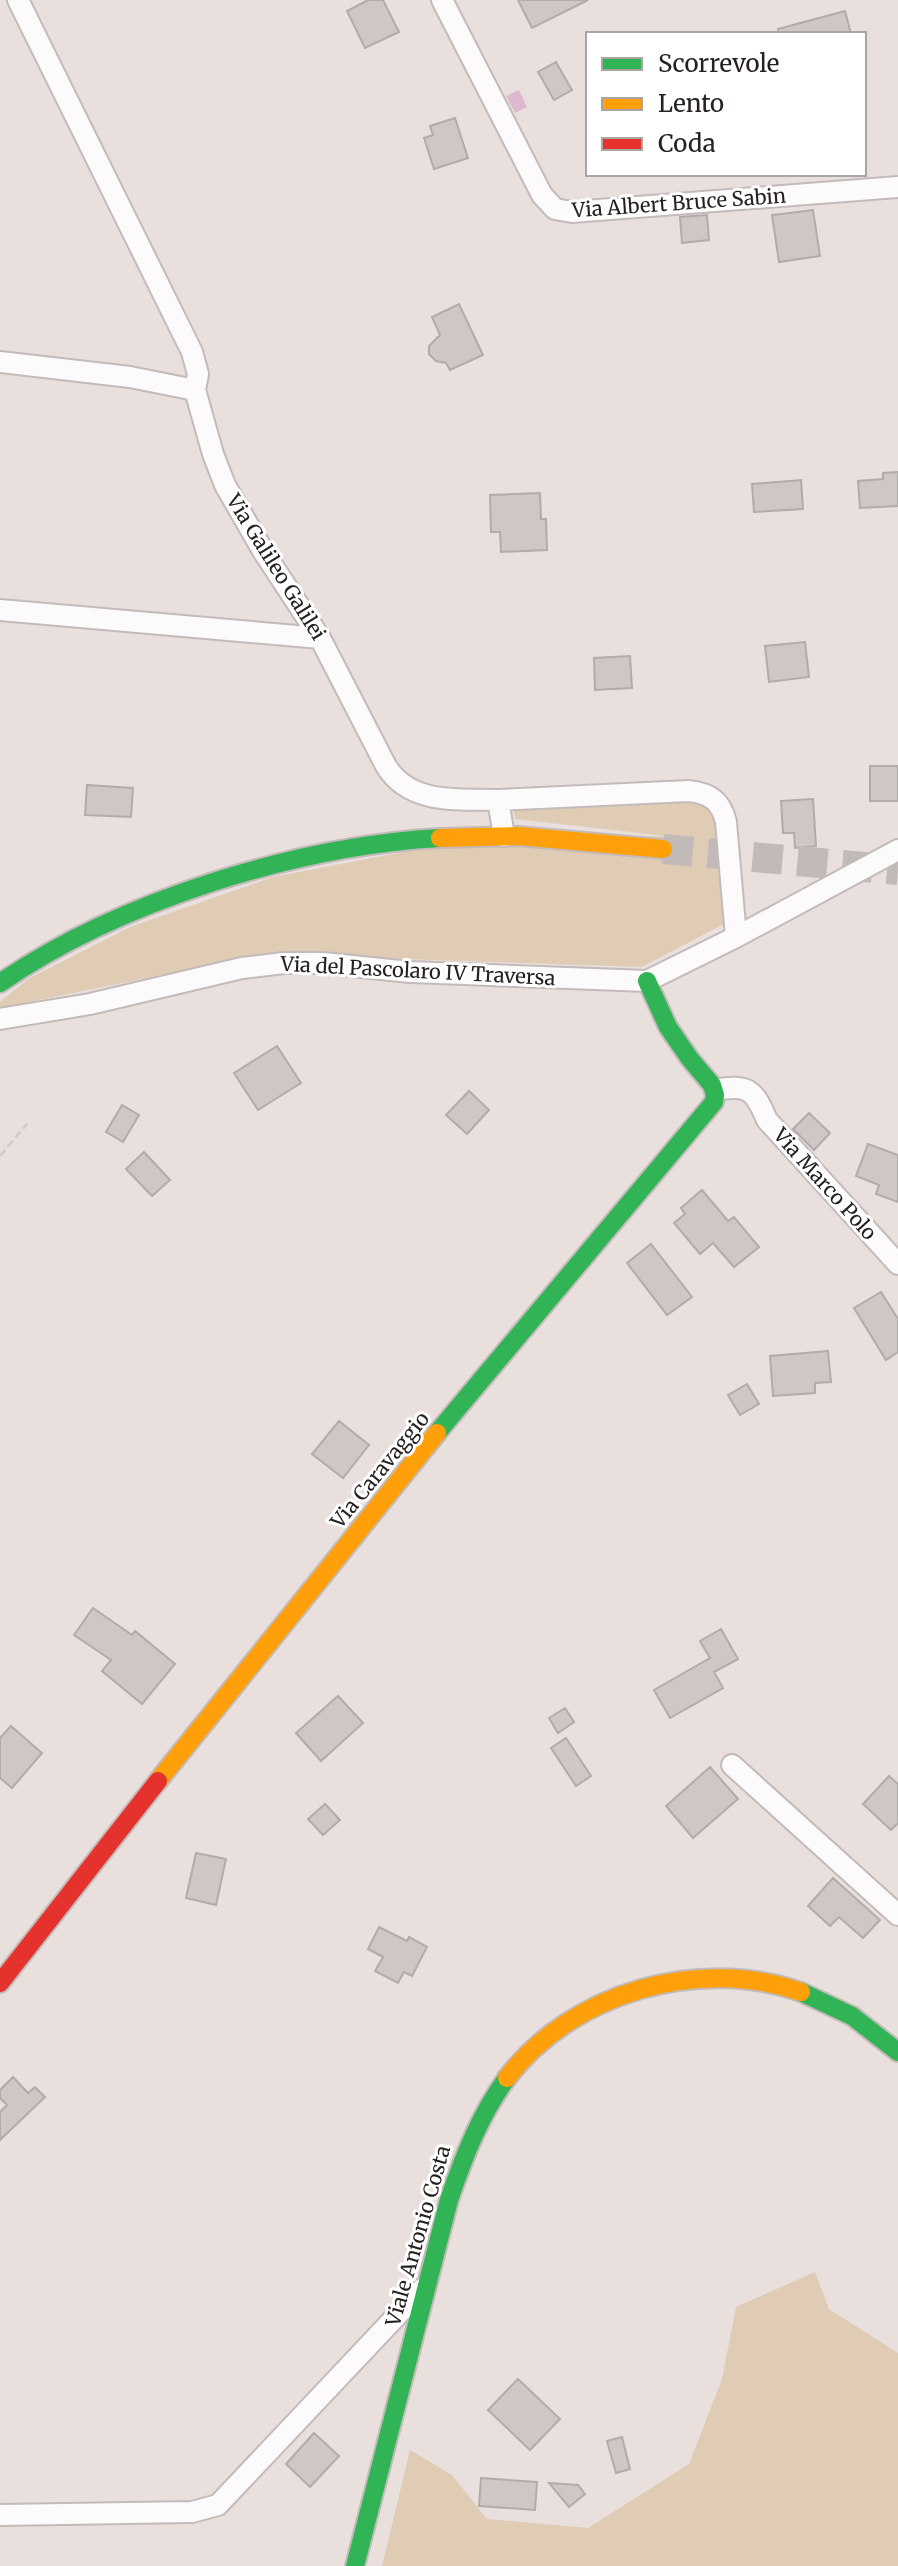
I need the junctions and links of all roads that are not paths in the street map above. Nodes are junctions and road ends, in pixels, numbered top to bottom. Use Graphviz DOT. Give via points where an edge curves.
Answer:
graph roads {
  1 [pos="18,0"];
  2 [pos="442,0"];
  3 [pos="898,187"];
  4 [pos="0,362"];
  5 [pos="195,390"];
  6 [pos="0,610"];
  7 [pos="320,638"];
  8 [pos="498,800"];
  9 [pos="504,836"];
  10 [pos="663,849"];
  11 [pos="898,850"];
  12 [pos="736,937"];
  13 [pos="647,981"];
  14 [pos="0,983"];
  15 [pos="0,1019"];
  16 [pos="715,1090"];
  17 [pos="898,1264"];
  18 [pos="732,1765"];
  19 [pos="898,1915"];
  20 [pos="0,1983"];
  21 [pos="898,2052"];
  22 [pos="426,2285"];
  23 [pos="0,2515"];
  24 [pos="355,2566"];
  1 -- 5 [label="street, Via Galileo Galilei" via="192,352 198,374"];
  2 -- 3 [label="street, Via Albert Bruce Sabin" via="542,195 555,209 629,209"];
  4 -- 5 [label="street"];
  5 -- 7 [label="street, Via Galileo Galilei" via="231,497"];
  6 -- 7 [label="street"];
  7 -- 8 [label="street, Via Galileo Galilei" via="399,783 430,797"];
  8 -- 9 [label="street"];
  8 -- 12 [label="street, Via Galileo Galilei" via="688,791 711,796 721,808 728,834"];
  9 -- 10 [label="main road"];
  9 -- 14 [label="main road" via="365,847 232,877 92,931"];
  11 -- 12 [label="street, Via del Pascolaro IV Traversa"];
  12 -- 13 [label="street, Via del Pascolaro IV Traversa"];
  13 -- 15 [label="street, Via del Pascolaro IV Traversa" via="284,963"];
  13 -- 16 [label="main road" via="668,1027"];
  16 -- 17 [label="street, Via Marco Polo" via="742,1087 753,1093 767,1120"];
  16 -- 20 [label="main road, Via Caravaggio" via="714,1102 479,1381"];
  18 -- 19 [label="street"];
  21 -- 22 [label="main road, Viale Antonio Costa" via="837,2007 745,1978 668,1982 589,2008 534,2045 487,2106 459,2165"];
  22 -- 23 [label="street" via="218,2505 192,2512"];
  22 -- 24 [label="main road, Viale Antonio Costa"];
}
